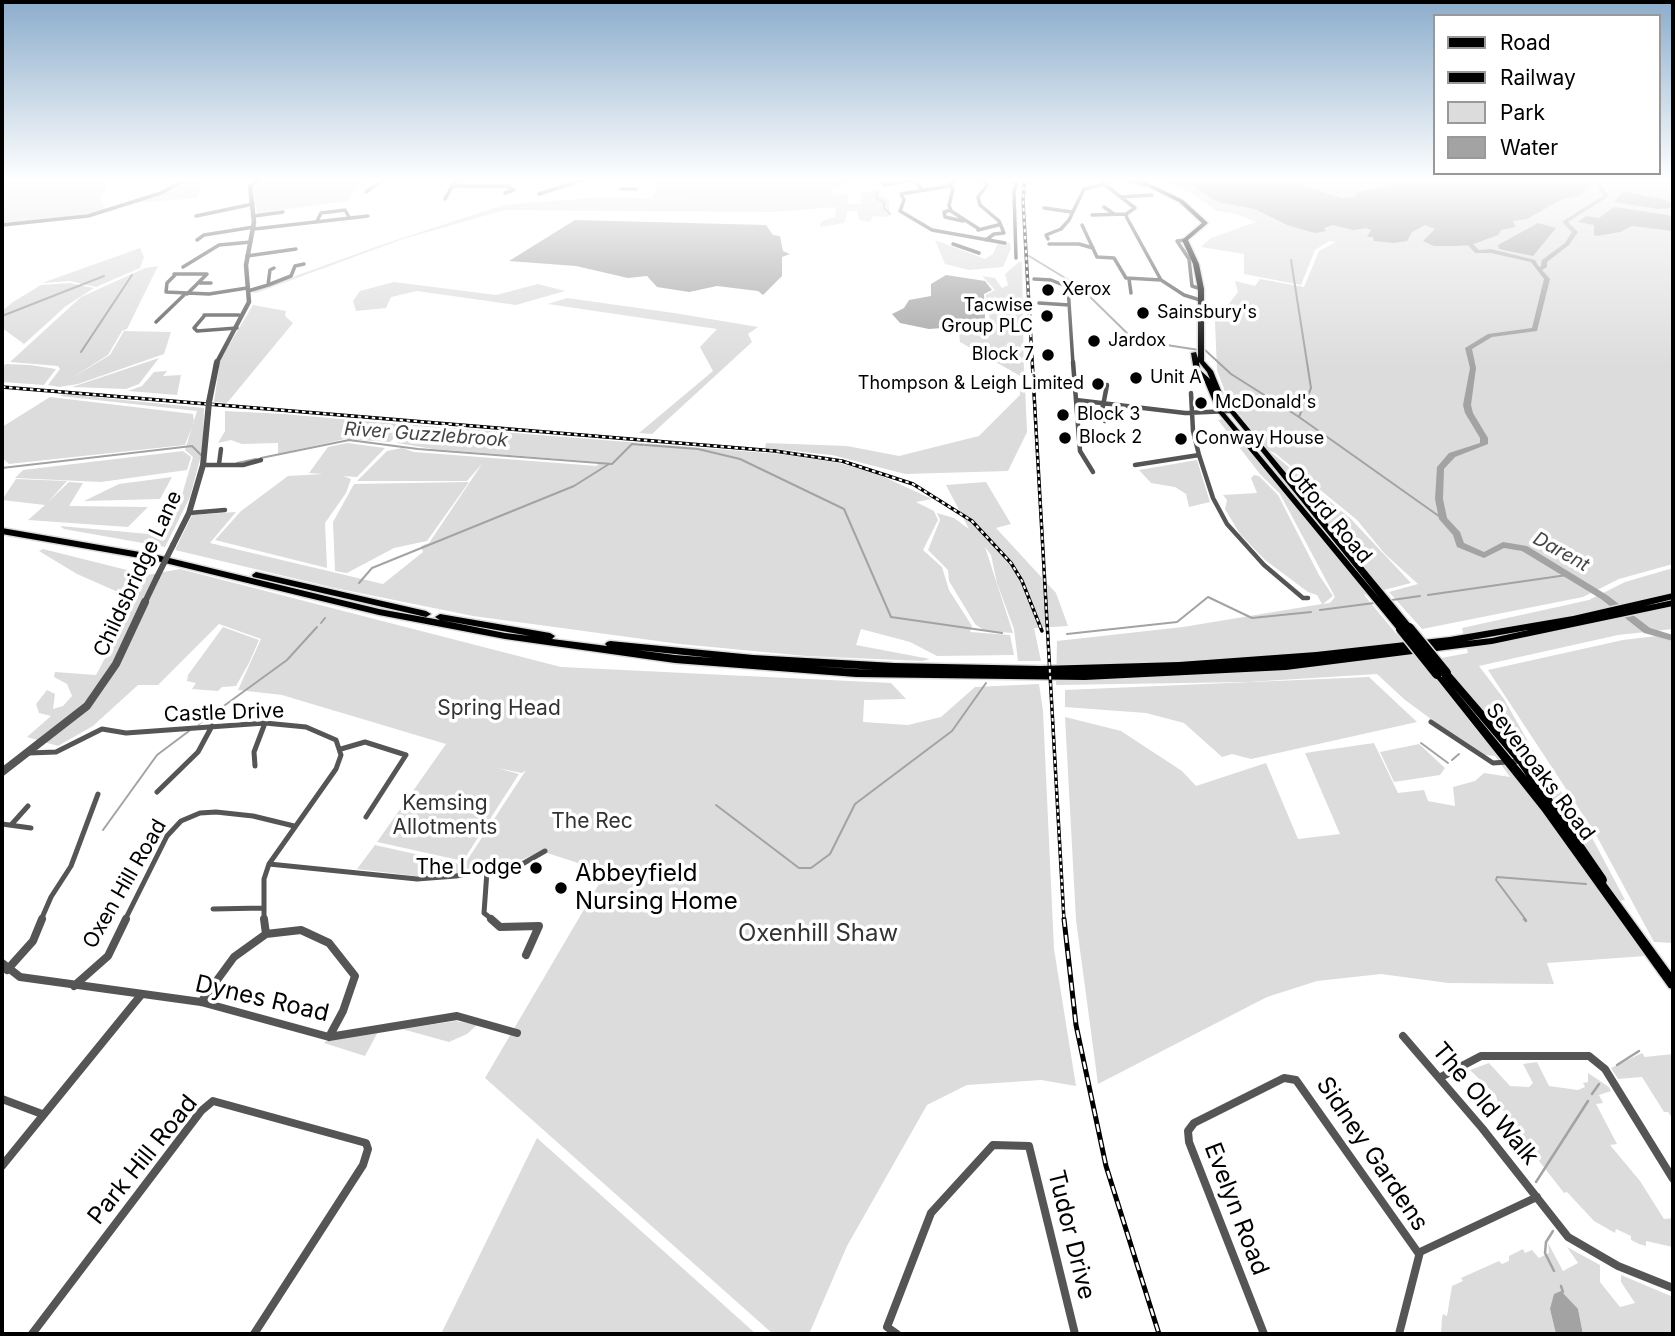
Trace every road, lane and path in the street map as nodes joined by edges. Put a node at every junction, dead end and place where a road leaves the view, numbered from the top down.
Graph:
1 (247, 242) edge
2 (251, 242) edge
3 (958, 242) edge
4 (1001, 242) edge
5 (1016, 242) edge
6 (1053, 242) edge
7 (1083, 242) edge
8 (1090, 242) edge
9 (1141, 242) edge
10 (1178, 242) edge
11 (1186, 242) edge
12 (1005, 243) dead end
13 (1079, 244) junction
14 (293, 248) dead end
15 (1093, 248) junction
16 (979, 253) dead end
17 (247, 256) junction
18 (1016, 258) dead end
19 (304, 264) dead end
20 (183, 267) dead end
21 (274, 268) dead end
22 (1034, 279) dead end
23 (1129, 279) junction
24 (1161, 280) junction
25 (200, 283) junction
26 (211, 283) dead end
27 (268, 285) junction
28 (1201, 289) junction
29 (248, 290) junction
30 (1131, 293) dead end
31 (186, 294) junction
32 (1200, 300) junction
33 (1039, 303) dead end
34 (1069, 305) junction
35 (239, 315) dead end
36 (156, 322) dead end
37 (237, 328) junction
38 (1204, 371) junction
39 (1107, 385) dead end
40 (1191, 393) dead end
41 (1076, 400) junction
42 (1104, 404) junction
43 (1225, 411) junction
44 (1194, 412) junction
45 (1105, 421) dead end
46 (221, 449) dead end
47 (1199, 454) junction
48 (261, 460) dead end
49 (219, 464) junction
50 (203, 465) junction
51 (1135, 465) dead end
52 (1093, 472) dead end
53 (225, 510) dead end
54 (189, 513) junction
55 (2, 525) edge
56 (2, 531) edge
57 (1673, 596) edge
58 (1308, 598) dead end
59 (1673, 603) edge
60 (1650, 605) junction
61 (1600, 617) junction
62 (1441, 673) joint
63 (1431, 722) dead end
64 (265, 723) junction
65 (212, 726) junction
66 (102, 729) joint
67 (341, 748) junction
68 (29, 753) junction
69 (1516, 761) junction
70 (255, 766) dead end
71 (2, 772) edge
72 (157, 792) dead end
73 (98, 793) dead end
74 (28, 806) dead end
75 (366, 817) dead end
76 (2, 824) edge
77 (11, 825) junction
78 (294, 826) junction
79 (31, 828) dead end
80 (545, 851) dead end
81 (269, 863) junction
82 (487, 871) junction
83 (263, 908) junction
84 (213, 909) dead end
85 (266, 934) junction
86 (526, 955) dead end
87 (5, 966) edge
88 (1673, 984) edge
89 (74, 986) junction
90 (141, 995) junction
91 (201, 1002) junction
92 (517, 1033) dead end
93 (1403, 1036) dead end
94 (329, 1037) junction
95 (1293, 1078) joint
96 (1439, 1078) junction
97 (2, 1099) edge
98 (42, 1114) junction
99 (2, 1166) edge
100 (1673, 1179) edge
101 (1537, 1197) junction
102 (1419, 1254) junction
103 (1673, 1288) edge
104 (32, 1334) edge
105 (254, 1334) edge
106 (897, 1334) edge
107 (1075, 1334) edge
108 (1264, 1334) edge
109 (1399, 1334) edge

1 - 20 street
2 - 17 street, Childsbridge Lane
3 - 16 street
4 - 12 street
5 - 18 street
6 - 13 street
7 - 13 street
8 - 15 street
9 - 24 street
10 - 28 street
11 - 28 main road, Otford Road
13 - 15 street
14 - 17 street
15 - 23 street
17 - 29 street, Childsbridge Lane
19 - 27 street
21 - 27 street
22 - 34 street
23 - 24 street
23 - 30 street
24 - 32 street
25 - 26 street
25 - 31 street
25 - 31 street
27 - 29 street
28 - 32 main road, Otford Road
29 - 31 street
29 - 37 street, Childsbridge Lane
31 - 36 street
32 - 38 main road, Otford Road
32 - 38 main road, Otford Road
33 - 34 street
34 - 41 street
35 - 37 street
37 - 50 street, Childsbridge Lane, bridge
38 - 43 main road, Otford Road
39 - 42 street
40 - 44 street
41 - 42 street
41 - 52 street
42 - 44 street
42 - 45 street
43 - 44 street
43 - 62 main road, Otford Road, bridge
44 - 47 street
46 - 49 street
47 - 51 street
47 - 58 street
48 - 49 street
49 - 50 street
50 - 54 street, Childsbridge Lane
53 - 54 street
54 - 68 street, Childsbridge Lane, bridge
55 - 61 highway
56 - 61 highway
57 - 60 highway
59 - 60 highway
60 - 61 highway
62 - 69 main road, Sevenoaks Road
63 - 69 street
64 - 65 street, Castle Drive
64 - 67 street, Castle Drive
64 - 70 street
65 - 66 street, Castle Drive
65 - 72 street
66 - 68 street, Childsbridge Lane
67 - 75 street
67 - 78 street
68 - 71 street, Childsbridge Lane
69 - 88 main road, Sevenoaks Road
73 - 87 street
74 - 77 street
76 - 77 street
77 - 79 street
78 - 81 street
78 - 89 street, Oxen Hill Road
80 - 82 street
81 - 82 street
81 - 83 street
82 - 86 street
83 - 84 street
83 - 85 street
85 - 91 street
85 - 94 street
87 - 89 street, Dynes Road
89 - 90 street, Dynes Road
90 - 91 street, Dynes Road
90 - 98 street
91 - 94 street, Dynes Road
92 - 94 street, Dynes Road
93 - 96 street, The Old Walk
95 - 102 street, Sidney Gardens
95 - 108 street, Evelyn Road
96 - 100 street
96 - 101 street, The Old Walk
97 - 98 street
98 - 99 street
101 - 102 street
101 - 103 street
102 - 109 street
104 - 105 street, Park Hill Road
106 - 107 street, Tudor Drive

